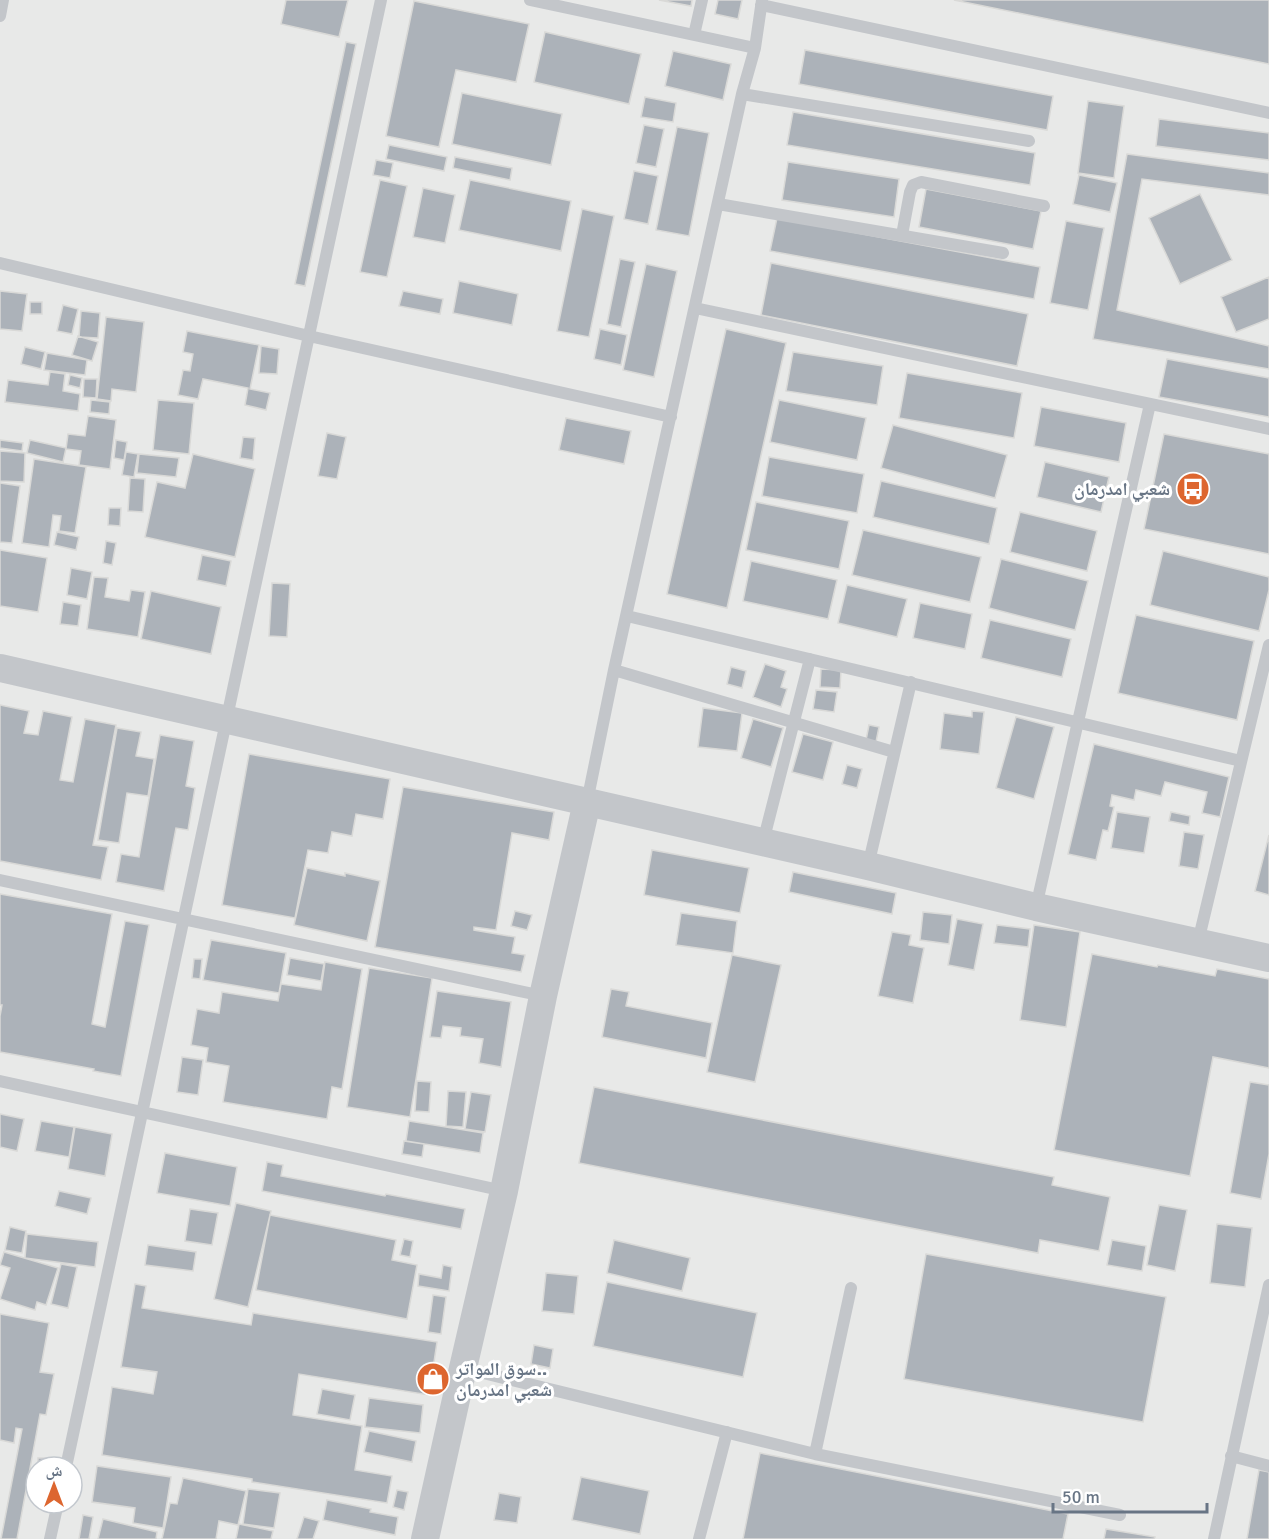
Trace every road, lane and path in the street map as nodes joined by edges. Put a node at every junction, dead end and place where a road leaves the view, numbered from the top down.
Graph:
1 (3, 0) edge
2 (381, 0) edge
3 (530, 0) edge
4 (702, 0) edge
5 (762, 3) edge
6 (0, 16) edge
7 (694, 35) junction
8 (755, 48) junction
9 (742, 94) junction
10 (1269, 113) edge
11 (1029, 141) dead end
12 (718, 204) junction
13 (1044, 206) dead end
14 (902, 235) junction
15 (1003, 253) dead end
16 (0, 263) edge
17 (695, 308) junction
18 (309, 336) junction
19 (1150, 404) junction
20 (671, 417) junction
21 (1269, 429) edge
22 (627, 616) junction
23 (1269, 645) edge
24 (810, 659) junction
25 (0, 668) edge
26 (614, 670) junction
27 (910, 682) junction
28 (226, 719) junction
29 (794, 722) junction
30 (1078, 723) junction
31 (894, 752) junction
32 (1241, 761) junction
33 (587, 802) junction
34 (763, 842) junction
35 (868, 866) junction
36 (0, 880) edge
37 (1036, 907) junction
38 (183, 919) junction
39 (1198, 942) junction
40 (1269, 958) edge
41 (543, 996) junction
42 (0, 1081) edge
43 (142, 1112) junction
44 (504, 1191) junction
45 (1269, 1285) edge
46 (851, 1288) dead end
47 (1264, 1338) edge
48 (463, 1368) junction
49 (727, 1432) junction
50 (815, 1454) junction
51 (69, 1455) edge
52 (1231, 1456) junction
53 (1269, 1466) edge
54 (56, 1515) edge
55 (1120, 1515) dead end
56 (51, 1539) edge
57 (425, 1539) edge
58 (699, 1539) edge
59 (1214, 1539) edge

1 - 6 lane
2 - 18 lane
3 - 7 lane
4 - 7 lane
5 - 8 lane
5 - 10 lane
7 - 8 lane
8 - 9 lane
9 - 11 lane
9 - 12 lane
12 - 14 lane
12 - 17 lane
13 - 14 lane
14 - 15 lane
16 - 18 lane
17 - 19 lane
17 - 20 lane
18 - 20 lane
18 - 28 lane
19 - 21 lane
19 - 30 lane
20 - 22 lane
22 - 24 lane
22 - 26 lane
23 - 32 lane
24 - 27 lane
24 - 29 lane
25 - 28 street
26 - 29 lane
26 - 33 lane
27 - 30 lane
27 - 31 lane
28 - 33 street
28 - 38 lane
29 - 31 lane
29 - 34 lane
30 - 32 lane
30 - 37 lane
31 - 35 lane
32 - 39 lane
33 - 34 street
33 - 41 street
34 - 35 street
35 - 37 street
36 - 38 lane
37 - 39 street
38 - 41 lane
38 - 43 lane
39 - 40 street
41 - 44 street
42 - 43 lane
43 - 44 lane
43 - 51 lane
44 - 48 street
45 - 47 lane
46 - 50 lane
47 - 52 lane
48 - 49 lane
48 - 57 street
49 - 50 lane
49 - 58 lane
50 - 55 lane
52 - 53 lane
52 - 59 lane
54 - 56 lane

